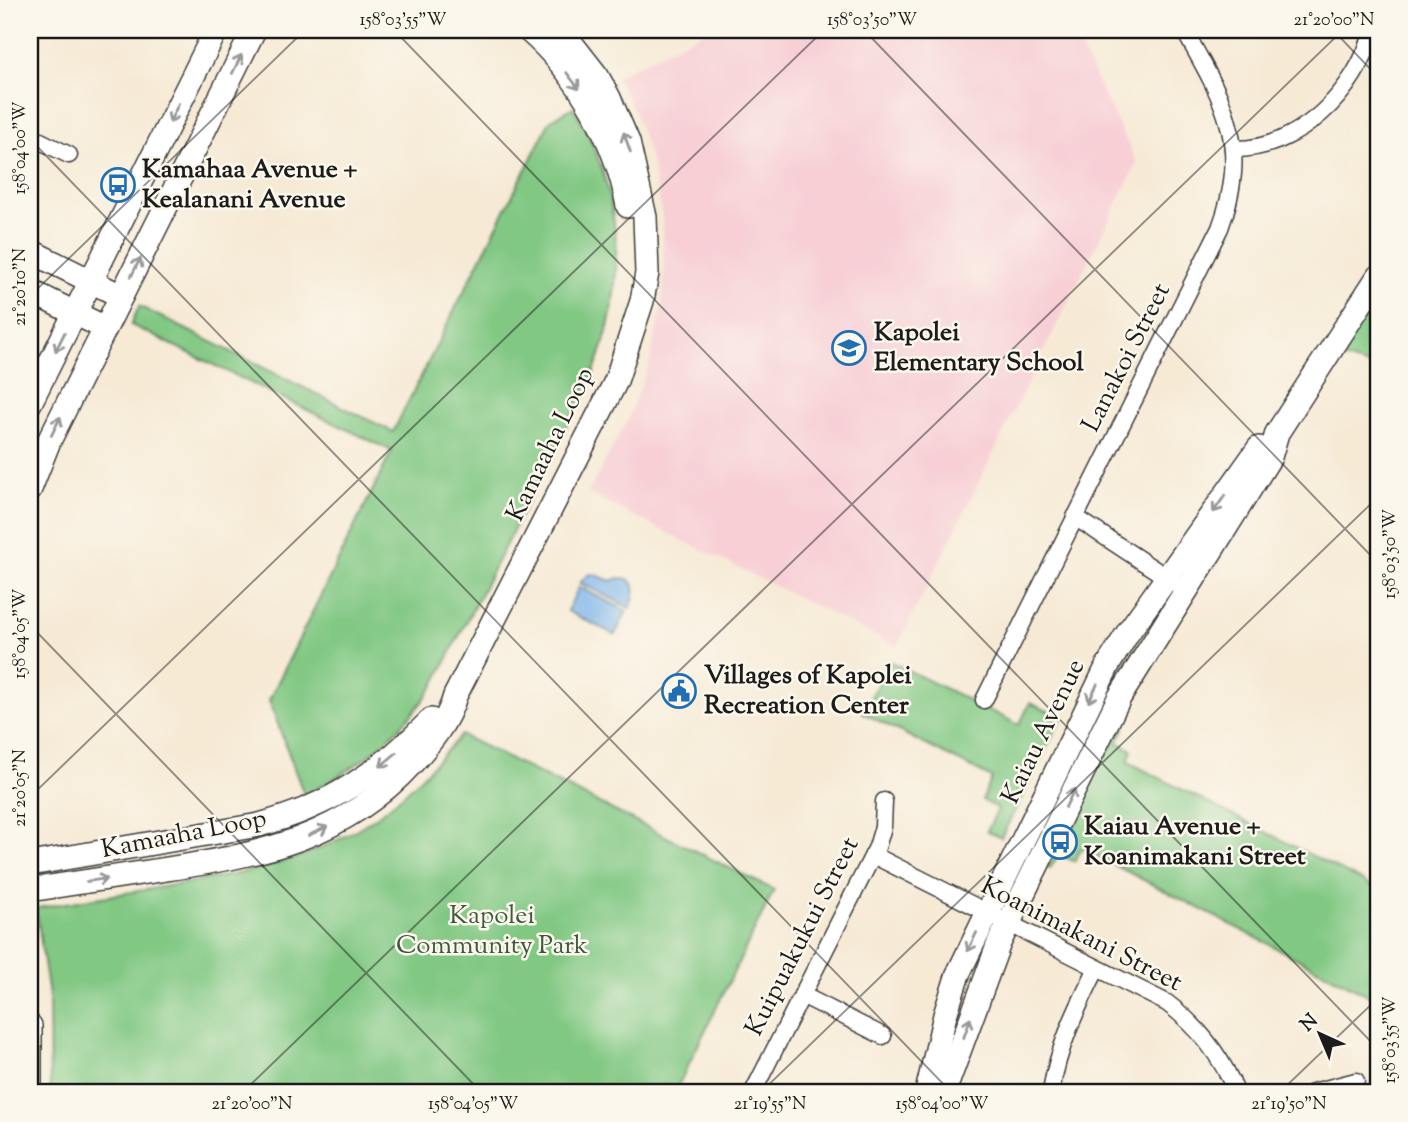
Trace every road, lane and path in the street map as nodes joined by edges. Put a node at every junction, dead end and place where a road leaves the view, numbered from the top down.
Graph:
1 (216, 30) edge
2 (254, 30) edge
3 (527, 30) edge
4 (561, 30) edge
5 (1185, 30) edge
6 (1373, 30) edge
7 (30, 136) edge
8 (1233, 149) junction
9 (69, 155) dead end
10 (30, 251) edge
11 (1378, 277) edge
12 (90, 282) junction
13 (30, 291) edge
14 (121, 296) junction
15 (75, 313) junction
16 (105, 328) junction
17 (633, 328) junction
18 (30, 403) edge
19 (30, 489) edge
20 (1075, 517) junction
21 (1176, 584) junction
22 (455, 696) junction
23 (984, 699) dead end
24 (884, 801) dead end
25 (873, 855) junction
26 (30, 864) edge
27 (30, 890) edge
28 (986, 913) junction
29 (1008, 924) junction
30 (1097, 968) junction
31 (802, 995) junction
32 (30, 1026) edge
33 (883, 1036) dead end
34 (1356, 1081) dead end
35 (30, 1086) edge
36 (753, 1092) edge
37 (927, 1092) edge
38 (944, 1092) edge
39 (1051, 1092) edge
40 (1236, 1092) edge
41 (1313, 1092) edge

1 -> 12 street
14 -> 2 street
3 -> 17 street, Kamaaha Loop
17 -> 4 street, Kamaaha Loop
5 - 8 street, Lanakoi Street
6 - 8 street
7 - 9 street
8 - 20 street, Lanakoi Street
10 - 12 street
11 - 21 street, Kaiau Avenue
12 - 14 street
12 - 15 street
13 - 15 street
14 - 16 street
15 - 16 street
15 -> 18 street
19 -> 16 street
17 - 22 street, Kamaaha Loop
20 - 21 street
20 - 23 street, Lanakoi Street
21 -> 28 street, Kaiau Avenue
29 -> 21 street, Kaiau Avenue
22 -> 26 street, Kamaaha Loop
27 -> 22 street, Kamaaha Loop
24 - 25 street, Kuipuakukui Street
25 - 28 street, Koanimakani Street
25 - 31 street, Kuipuakukui Street
28 - 29 street, Koanimakani Street
28 -> 37 street, Kaiau Avenue
29 - 30 street, Koanimakani Street
38 -> 29 street, Kaiau Avenue
30 - 39 street
30 - 40 street, Koanimakani Street
31 - 33 street
31 - 36 street, Kuipuakukui Street
32 - 35 street
34 - 41 street

